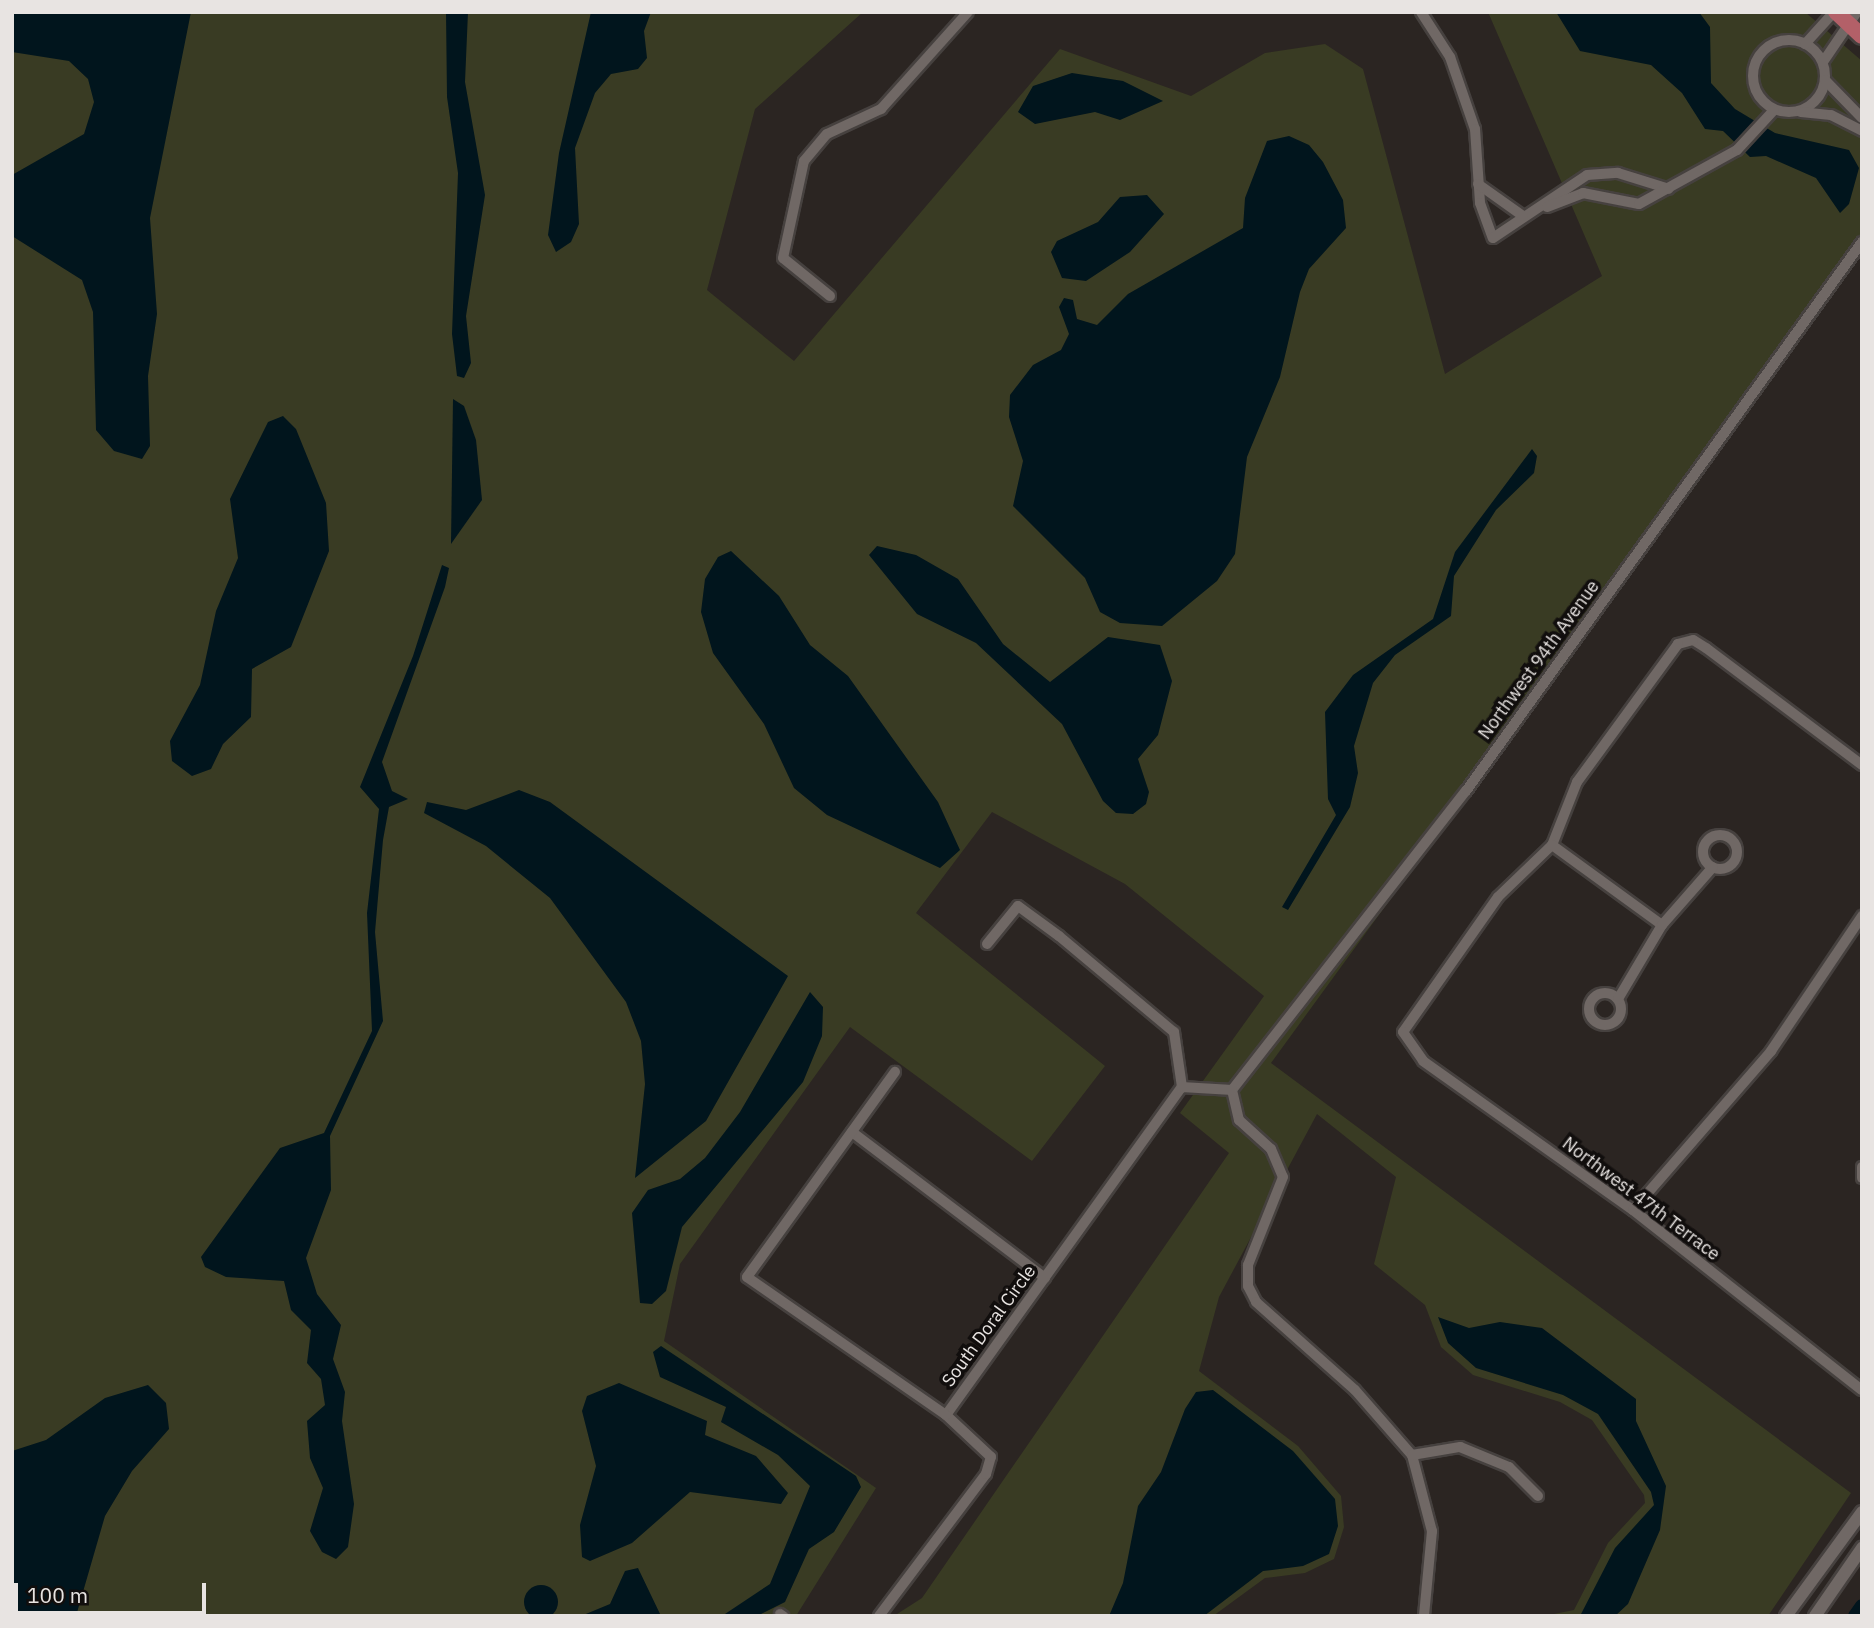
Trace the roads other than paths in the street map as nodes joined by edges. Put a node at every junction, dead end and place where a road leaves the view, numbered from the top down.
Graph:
1 (968, 12) edge
2 (1421, 12) edge
3 (1835, 12) edge
4 (1857, 25) edge
5 (1805, 44) junction
6 (1823, 62) junction
7 (1825, 80) junction
8 (1774, 110) junction
9 (1798, 112) junction
10 (1862, 118) edge
11 (1862, 131) edge
12 (1478, 184) junction
13 (1669, 189) junction
14 (1523, 216) junction
15 (1862, 242) edge
16 (830, 296) dead end
17 (1862, 765) edge
18 (1552, 845) junction
19 (1713, 867) dead end
20 (1862, 916) edge
21 (1662, 925) junction
22 (987, 944) dead end
23 (1618, 999) dead end
24 (895, 1072) dead end
25 (1182, 1087) junction
26 (1232, 1090) junction
27 (852, 1132) junction
28 (1862, 1167) edge
29 (1862, 1178) edge
30 (1633, 1210) junction
31 (1045, 1278) junction
32 (1862, 1390) edge
33 (946, 1415) junction
34 (1412, 1455) junction
35 (1538, 1496) dead end
36 (1862, 1512) edge
37 (1862, 1548) edge
38 (879, 1616) edge
39 (1424, 1616) edge
40 (1786, 1616) edge
41 (1815, 1616) edge

1 - 16 street
2 - 12 street
3 - 4 main road
3 - 5 street
4 - 6 street
5 - 6 street
5 - 8 street
6 - 7 street
7 - 9 street
7 - 10 street
8 - 9 street
8 - 13 street
9 - 11 street
12 - 14 street
12 - 14 street
13 - 14 street
13 - 14 street
15 - 26 street, Northwest 94th Avenue
17 - 18 street
18 - 21 street
18 - 30 street, Northwest 47th Terrace
19 - 21 street
20 - 30 street
21 - 23 street
22 - 25 street
24 - 27 street
25 - 26 street
25 - 31 street, South Doral Circle
26 - 34 street
27 - 31 street
27 - 33 street
28 - 29 street
30 - 32 street, Northwest 47th Terrace
31 - 33 street, South Doral Circle
33 - 38 street, South Doral Circle
34 - 35 street
34 - 39 street
36 - 40 street
37 - 41 street

